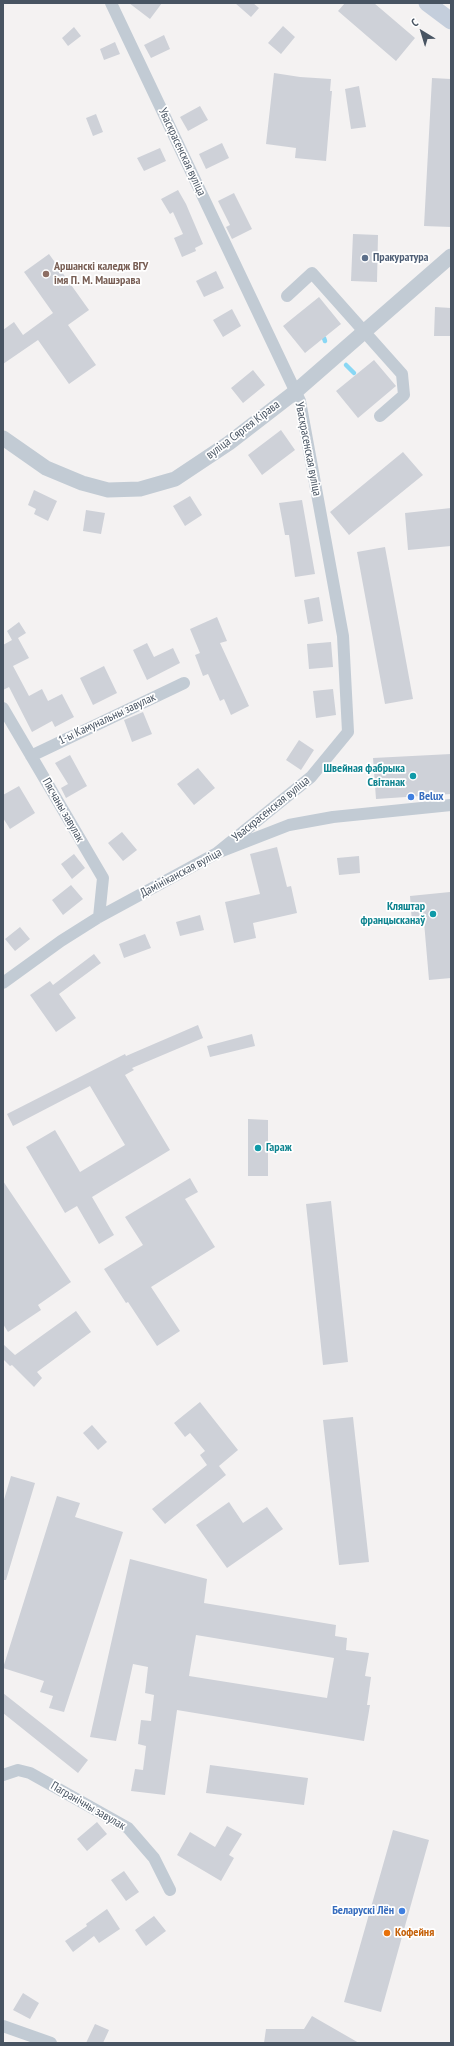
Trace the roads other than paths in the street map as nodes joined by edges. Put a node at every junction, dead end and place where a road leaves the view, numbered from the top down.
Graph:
1 (111, 3) edge
2 (427, 3) edge
3 (451, 21) edge
4 (451, 256) edge
5 (286, 296) dead end
6 (363, 331) junction
7 (295, 392) junction
8 (380, 416) dead end
9 (3, 438) edge
10 (184, 683) dead end
11 (3, 708) edge
12 (31, 756) junction
13 (451, 805) edge
14 (217, 853) junction
15 (99, 917) junction
16 (3, 983) edge
17 (3, 1775) edge
18 (170, 1890) dead end
19 (3, 2026) edge
20 (51, 2043) edge

1 - 7 street, Уваскрасенская вуліца
2 - 3 main road
4 - 6 street, вуліца Сяргея Кірава
5 - 6 street
6 - 7 street, вуліца Сяргея Кірава
6 - 8 street
7 - 9 street, вуліца Сяргея Кірава
7 - 14 street, Уваскрасенская вуліца
10 - 12 street, 1-ы Камунальны завулак
11 - 12 street, Пясчаны завулак
12 - 15 street, Пясчаны завулак
13 - 14 street, Дамініканская вуліца
14 - 15 street, Дамініканская вуліца
15 - 16 street, Дамініканская вуліца
17 - 18 street, Пагранічны завулак
19 - 20 street

